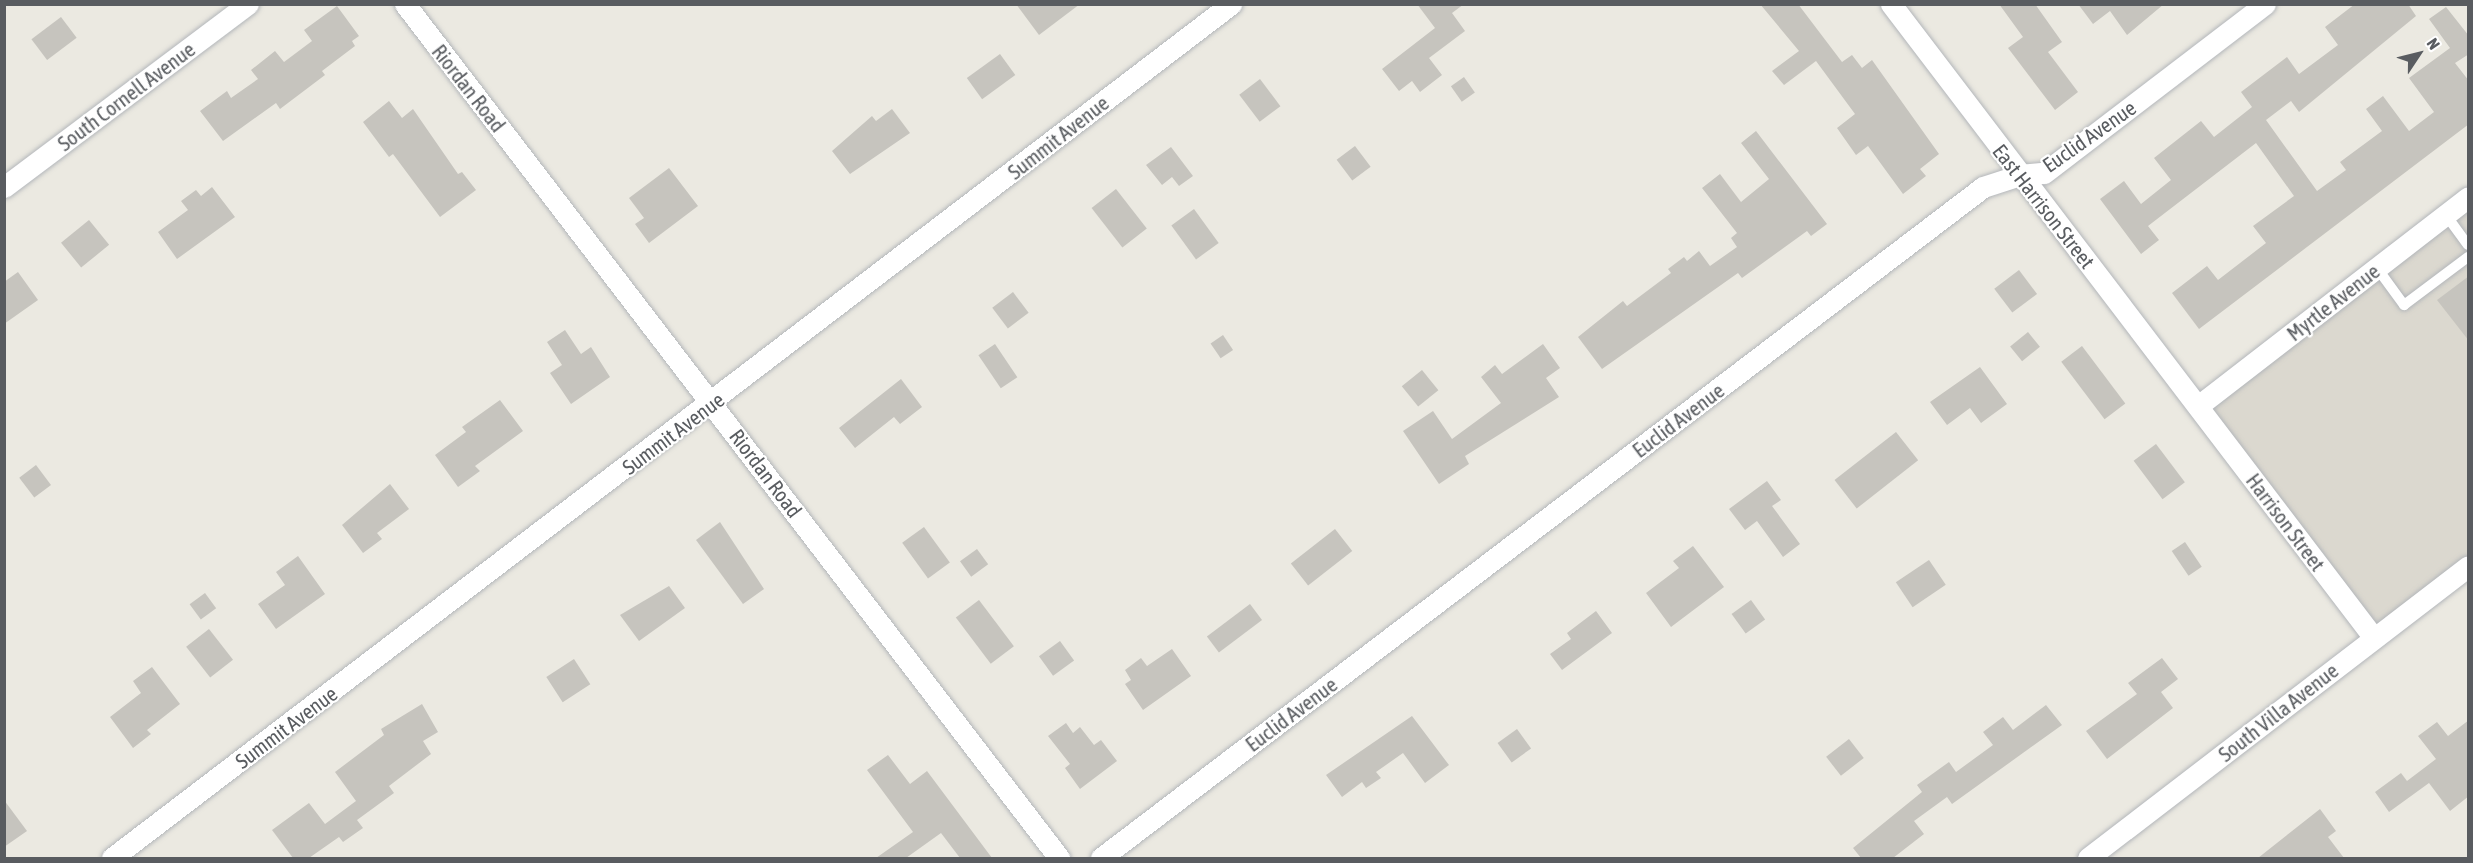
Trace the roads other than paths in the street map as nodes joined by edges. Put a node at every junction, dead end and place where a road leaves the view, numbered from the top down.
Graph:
1 (248, 4) edge
2 (405, 4) edge
3 (1231, 4) edge
4 (1891, 4) edge
5 (2265, 4) edge
6 (2019, 175) junction
7 (4, 187) edge
8 (2469, 197) edge
9 (2446, 215) junction
10 (2469, 245) edge
11 (2469, 256) edge
12 (2377, 268) junction
13 (712, 403) junction
14 (2198, 406) junction
15 (2469, 566) edge
16 (2374, 639) junction
17 (112, 858) edge
18 (1059, 858) edge
19 (1101, 858) edge
20 (2088, 858) edge

1 - 7 street, South Cornell Avenue
2 - 13 street, Riordan Road
3 - 13 street, Summit Avenue
4 - 6 street, East Harrison Street
5 - 6 street, Euclid Avenue
6 - 14 street, East Harrison Street
6 - 19 street, Euclid Avenue
8 - 9 street, Myrtle Avenue
9 - 10 lane
9 - 12 street, Myrtle Avenue
11 - 12 lane
12 - 14 street, Myrtle Avenue
13 - 17 street, Summit Avenue
13 - 18 street, Riordan Road
14 - 16 street, Harrison Street
15 - 16 street, South Villa Avenue
16 - 20 street, South Villa Avenue

